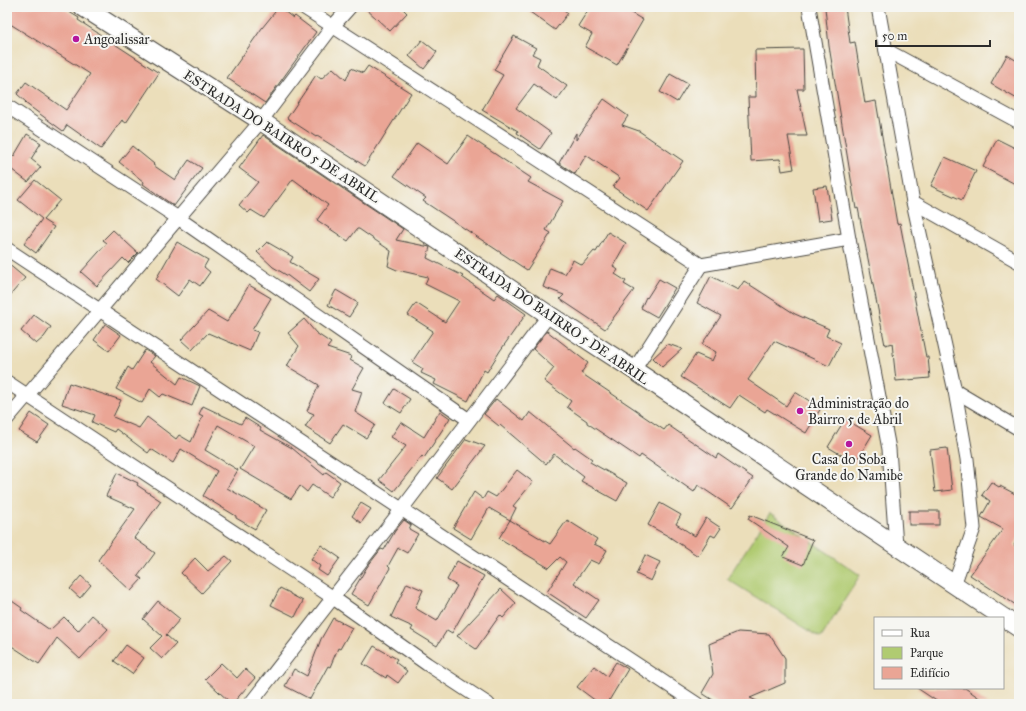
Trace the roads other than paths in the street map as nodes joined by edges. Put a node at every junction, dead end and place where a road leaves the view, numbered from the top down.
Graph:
1 (83, 7) edge
2 (303, 7) edge
3 (350, 7) edge
4 (809, 7) edge
5 (878, 7) edge
6 (333, 26) junction
7 (886, 50) junction
8 (7, 106) edge
9 (261, 121) junction
10 (1019, 122) edge
11 (913, 202) junction
12 (178, 218) junction
13 (849, 239) junction
14 (7, 249) edge
15 (1019, 262) edge
16 (700, 265) junction
17 (100, 310) junction
18 (549, 315) junction
19 (634, 370) junction
20 (7, 382) edge
21 (955, 391) junction
22 (27, 396) junction
23 (7, 419) edge
24 (469, 420) junction
25 (1019, 429) edge
26 (402, 509) junction
27 (896, 546) junction
28 (954, 585) junction
29 (332, 597) junction
30 (1002, 617) edge
31 (1004, 618) edge
32 (1019, 628) edge
33 (250, 704) edge
34 (488, 704) edge
35 (697, 704) edge

1 - 9 street, ESTRADA DO BAIRRO 5 DE ABRIL
2 - 6 street
3 - 6 street
4 - 13 street
5 - 7 street
6 - 9 street
6 - 16 street
7 - 10 street
7 - 11 street
8 - 12 street
9 - 12 street
9 - 18 street, ESTRADA DO BAIRRO 5 DE ABRIL
11 - 15 street
11 - 21 street
12 - 17 street
12 - 24 street
13 - 16 street
13 - 27 street
14 - 17 street
16 - 19 street
17 - 22 street
17 - 26 street
18 - 19 street, ESTRADA DO BAIRRO 5 DE ABRIL
18 - 24 street
19 - 27 street, ESTRADA DO BAIRRO 5 DE ABRIL
20 - 22 street
21 - 25 street
21 - 28 street
22 - 23 street
22 - 29 street
24 - 26 street
26 - 29 street
26 - 35 street
27 - 28 street, ESTRADA DO BAIRRO 5 DE ABRIL
28 - 30 street, ESTRADA DO BAIRRO 5 DE ABRIL
29 - 33 street
29 - 34 street
31 - 32 street, ESTRADA DO BAIRRO 5 DE ABRIL

